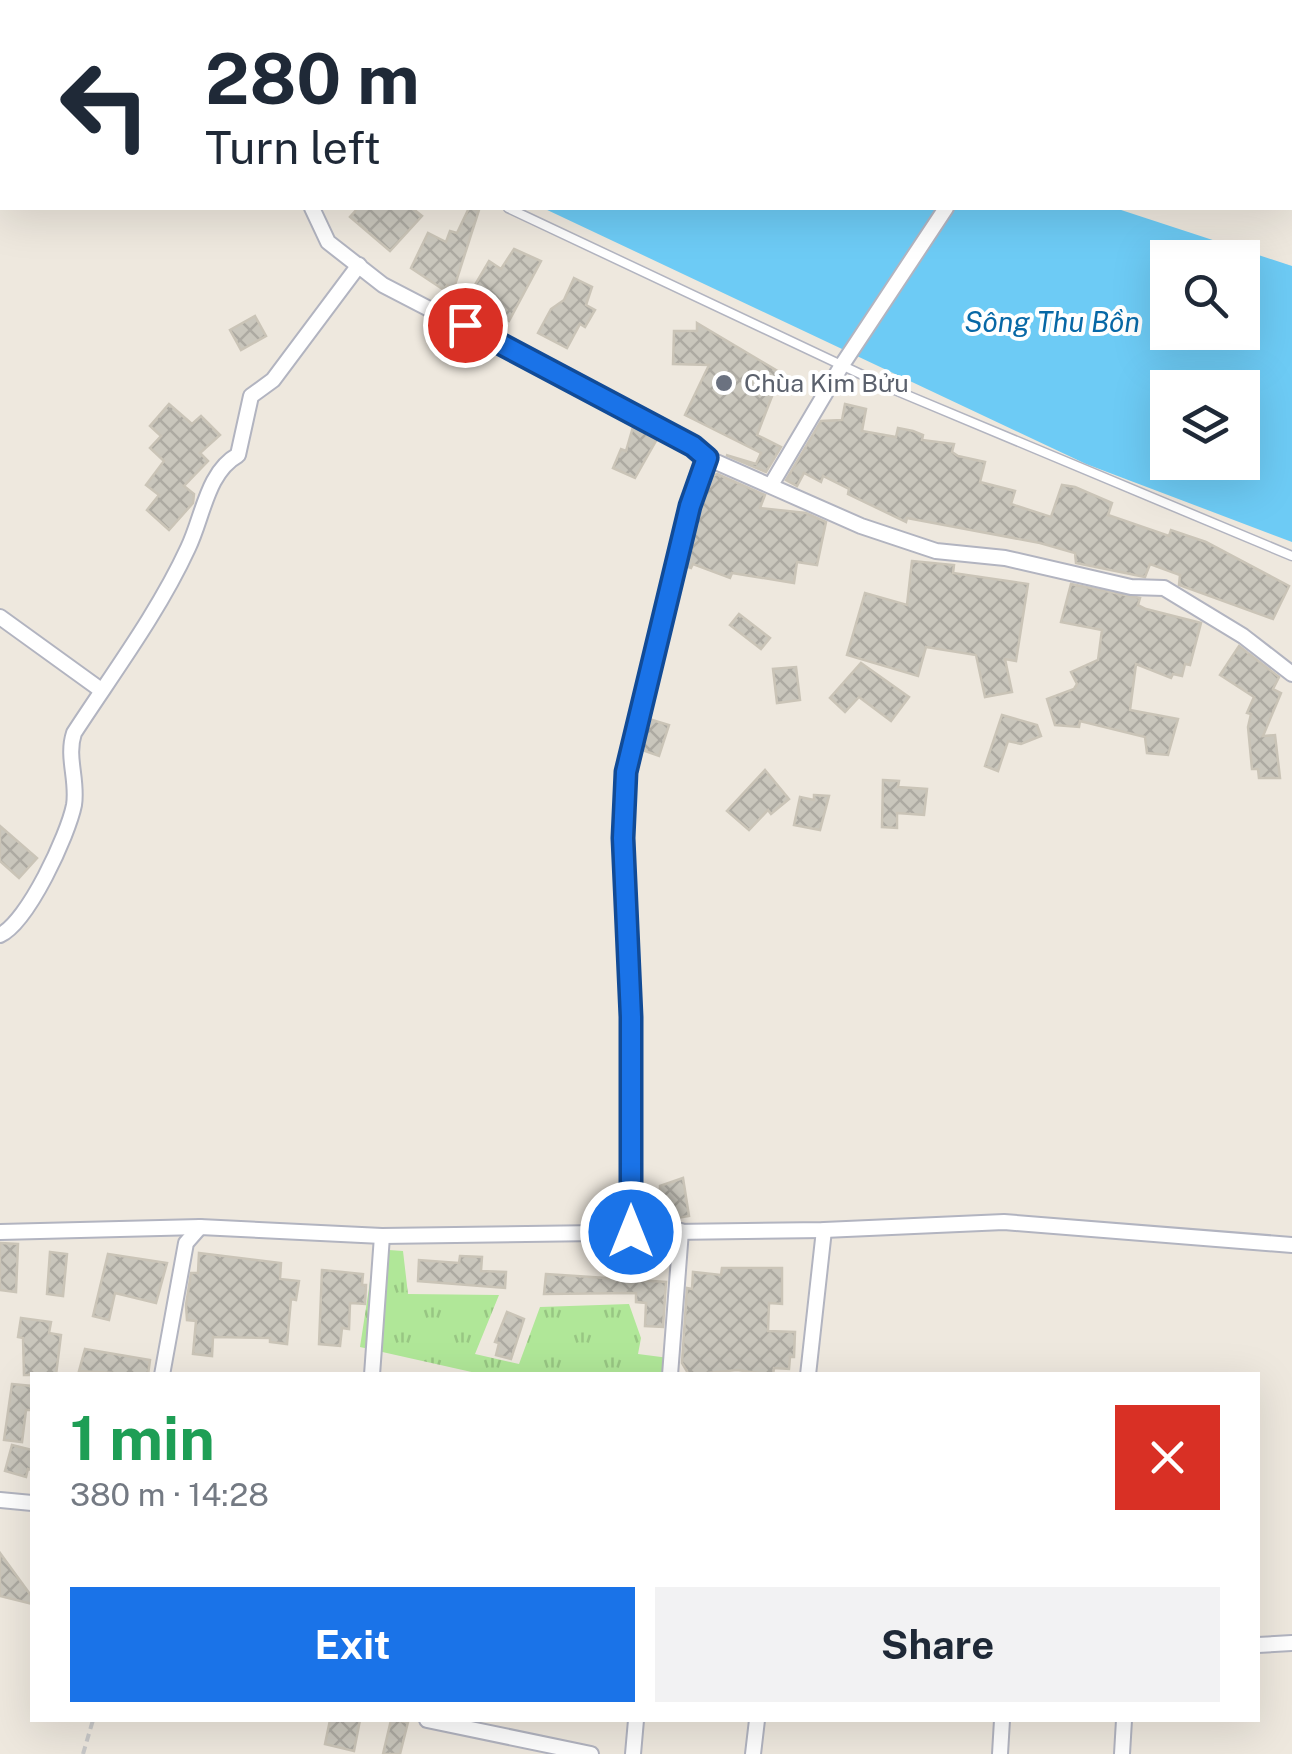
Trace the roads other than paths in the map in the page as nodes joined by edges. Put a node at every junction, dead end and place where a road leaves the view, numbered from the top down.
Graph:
1 (313, 210) edge
2 (512, 210) edge
3 (945, 210) edge
4 (359, 265) junction
5 (842, 365) junction
6 (707, 458) junction
7 (772, 485) junction
8 (1292, 556) edge
9 (0, 617) edge
10 (1292, 674) edge
11 (102, 690) junction
12 (0, 935) edge
13 (200, 1227) junction
14 (680, 1230) junction
15 (824, 1230) junction
16 (0, 1232) edge
17 (631, 1232) junction
18 (382, 1236) junction
19 (1292, 1245) edge
20 (163, 1372) edge
21 (372, 1372) edge
22 (670, 1372) edge
23 (808, 1372) edge
24 (0, 1500) edge
25 (30, 1503) edge
26 (1292, 1643) edge
27 (1260, 1645) edge
28 (438, 1722) edge
29 (636, 1722) edge
30 (757, 1722) edge
31 (1002, 1722) edge
32 (1124, 1722) edge
33 (591, 1754) edge
34 (632, 1754) edge
35 (754, 1754) edge
36 (1000, 1754) edge
37 (1122, 1754) edge

1 - 4 street
2 - 5 lane
3 - 5 street
4 - 6 street
4 - 11 street
5 - 7 street
5 - 8 lane
6 - 7 street
6 - 17 street
7 - 10 street
9 - 11 street
11 - 12 street
13 - 16 street
13 - 18 street
13 - 20 street
14 - 15 street
14 - 17 street
14 - 22 street
15 - 19 street
15 - 23 street
17 - 18 street
18 - 21 street
24 - 25 street
26 - 27 street
28 - 33 street
29 - 34 street
30 - 35 street
31 - 36 street
32 - 37 street

